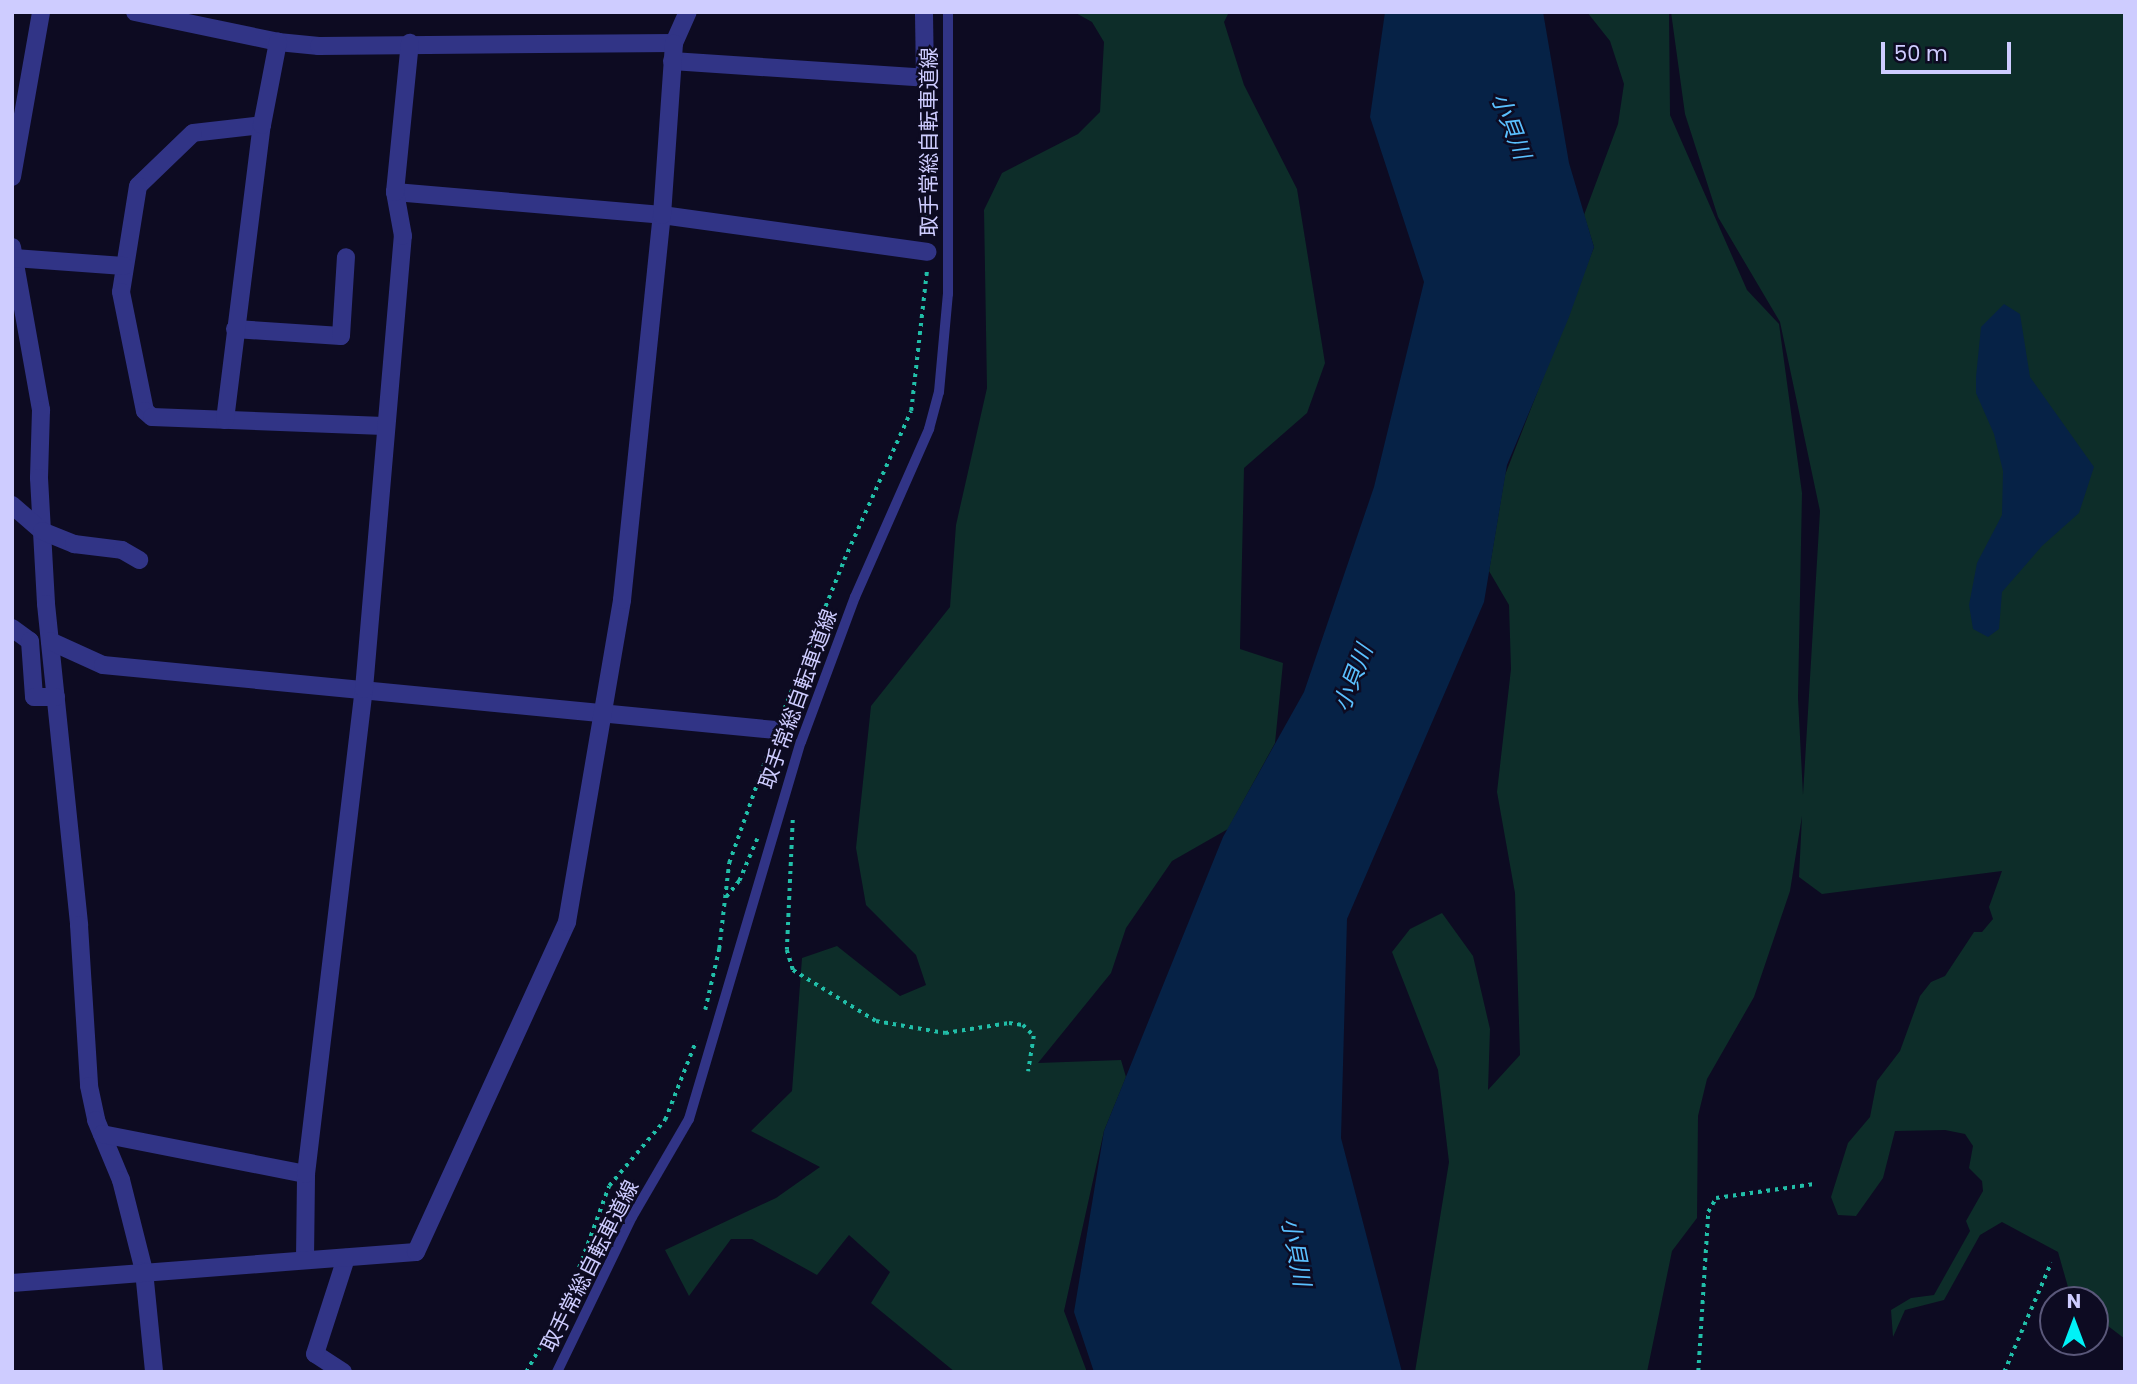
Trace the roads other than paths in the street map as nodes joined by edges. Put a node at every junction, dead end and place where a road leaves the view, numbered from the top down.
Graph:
1 (41, 12) edge
2 (135, 12) edge
3 (688, 12) edge
4 (924, 12) edge
5 (948, 12) edge
6 (278, 42) junction
7 (410, 43) junction
8 (673, 52) junction
9 (262, 125) junction
10 (12, 177) edge
11 (395, 192) junction
12 (662, 215) junction
13 (928, 252) road end
14 (13, 253) edge
15 (346, 257) dead end
16 (124, 266) junction
17 (235, 329) junction
18 (225, 420) junction
19 (384, 426) junction
20 (12, 505) edge
21 (42, 531) junction
22 (138, 560) dead end
23 (12, 628) edge
24 (50, 641) junction
25 (364, 689) junction
26 (56, 697) junction
27 (605, 711) junction
28 (776, 730) road end
29 (102, 1135) junction
30 (306, 1174) junction
31 (346, 1258) junction
32 (304, 1259) junction
33 (144, 1270) junction
34 (12, 1283) edge
35 (155, 1372) edge
36 (343, 1372) edge
37 (557, 1372) edge

1 - 10 street
2 - 6 street
3 - 8 street
4 - 8 street
5 - 37 lane, 取手常総自転車道線
6 - 7 street
6 - 9 street
7 - 8 street
7 - 11 street
8 - 12 street
9 - 16 street
9 - 17 street
11 - 12 street
11 - 19 street
12 - 13 street
12 - 27 street
14 - 16 street
14 - 21 street
15 - 17 street
16 - 18 street
17 - 18 street
18 - 19 street
19 - 25 street
20 - 21 street
21 - 22 street
21 - 24 street
23 - 26 street
24 - 25 street
24 - 26 street
25 - 27 street
25 - 30 street
26 - 29 street
27 - 28 street
27 - 31 street
29 - 30 street
29 - 33 street
30 - 32 street
31 - 32 street
31 - 36 street
32 - 33 street
33 - 34 street
33 - 35 street

